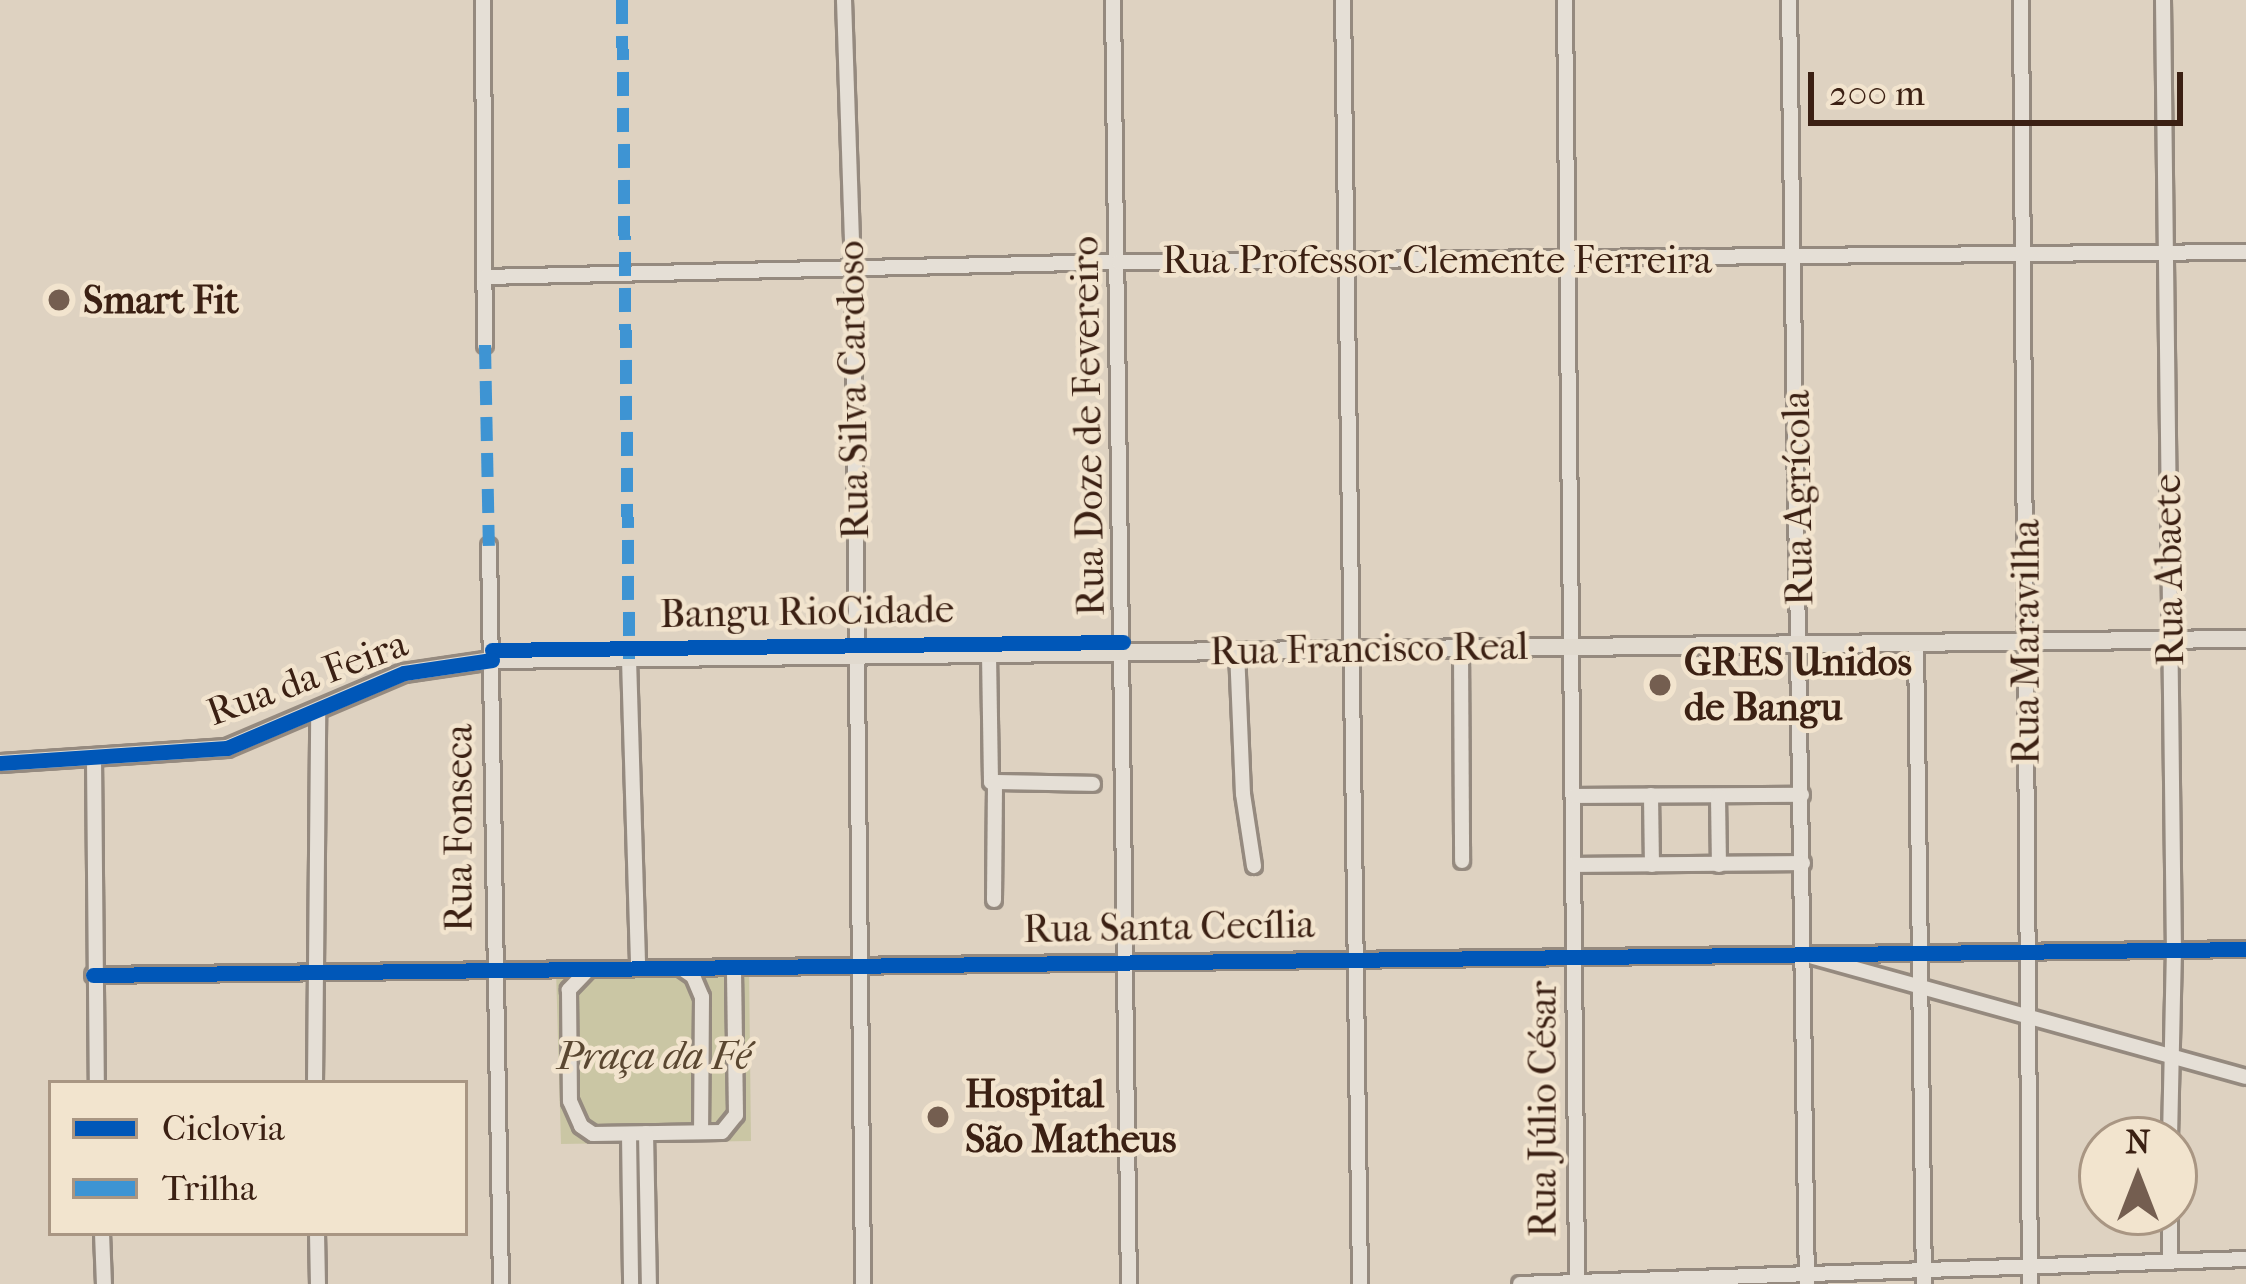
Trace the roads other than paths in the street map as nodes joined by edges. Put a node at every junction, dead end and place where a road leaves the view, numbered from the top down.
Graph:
1 (483, 0) edge
2 (844, 0) edge
3 (1113, 0) edge
4 (1343, 0) edge
5 (1565, 0) edge
6 (1790, 0) edge
7 (2021, 0) edge
8 (2162, 0) edge
9 (2166, 252) junction
10 (2246, 252) edge
11 (2025, 254) junction
12 (1794, 256) junction
13 (1568, 261) junction
14 (1119, 262) junction
15 (1346, 262) junction
16 (853, 269) junction
17 (485, 277) junction
18 (485, 345) dead end
19 (489, 546) dead end
20 (2246, 639) edge
21 (2025, 640) junction
22 (2170, 640) junction
23 (1916, 642) junction
24 (1801, 643) junction
25 (1573, 646) junction
26 (1462, 648) junction
27 (1348, 649) junction
28 (1237, 651) junction
29 (1123, 652) junction
30 (989, 654) junction
31 (857, 656) junction
32 (629, 659) junction
33 (492, 660) junction
34 (318, 709) junction
35 (94, 758) junction
36 (0, 763) edge
37 (995, 784) junction
38 (1093, 784) dead end
39 (1652, 795) junction
40 (1802, 795) junction
41 (1574, 796) junction
42 (1718, 796) junction
43 (1462, 862) dead end
44 (1803, 863) junction
45 (1719, 865) junction
46 (1254, 866) dead end
47 (1574, 866) junction
48 (1652, 866) junction
49 (994, 900) dead end
50 (2030, 948) junction
51 (2174, 948) junction
52 (1921, 949) junction
53 (2246, 949) edge
54 (1803, 954) junction
55 (1575, 955) junction
56 (1352, 957) junction
57 (1121, 959) junction
58 (862, 966) junction
59 (734, 967) junction
60 (638, 968) junction
61 (681, 968) junction
62 (590, 970) junction
63 (492, 971) junction
64 (314, 974) junction
65 (93, 975) junction
66 (1922, 990) junction
67 (2030, 1020) junction
68 (2169, 1056) junction
69 (2246, 1076) edge
70 (97, 1080) edge
71 (315, 1080) edge
72 (2170, 1116) edge
73 (701, 1132) junction
74 (646, 1133) junction
75 (629, 1134) junction
76 (102, 1236) edge
77 (317, 1236) edge
78 (2170, 1236) edge
79 (2246, 1259) edge
80 (2170, 1262) junction
81 (2030, 1276) edge
82 (1923, 1277) edge
83 (1807, 1278) edge
84 (1692, 1280) edge
85 (1577, 1283) edge
86 (104, 1284) edge
87 (318, 1284) edge
88 (501, 1284) edge
89 (631, 1284) edge
90 (649, 1284) edge
91 (863, 1284) edge
92 (1129, 1284) edge
93 (1360, 1284) edge
94 (1520, 1284) edge

1 - 17 street
2 - 16 street, Rua Silva Cardoso
3 - 14 street, Rua Doze de Fevereiro
4 - 15 street
5 - 13 street, Rua Júlio César
6 - 12 street, Rua Agrícola
7 - 11 street, Rua Maravilha
8 - 9 street, Rua Abaete
9 - 10 street, Rua Professor Clemente Ferreira
9 - 11 street, Rua Professor Clemente Ferreira
9 - 22 street, Rua Abaete
11 - 12 street, Rua Professor Clemente Ferreira
11 - 21 street, Rua Maravilha
12 - 13 street, Rua Professor Clemente Ferreira
12 - 24 street, Rua Agrícola
13 - 15 street, Rua Professor Clemente Ferreira
13 - 25 street, Rua Júlio César
14 - 15 street, Rua Professor Clemente Ferreira
14 - 16 street, Rua Professor Clemente Ferreira
14 - 29 street, Rua Doze de Fevereiro
15 - 27 street
16 - 17 street, Rua Professor Clemente Ferreira
16 - 31 street, Rua Silva Cardoso
17 - 18 street
19 - 33 street, Rua Fonseca
20 - 22 main road, Rua Francisco Real
21 - 22 main road, Rua Francisco Real
21 - 23 main road, Rua Francisco Real
21 - 50 street, Rua Maravilha
22 - 51 street, Rua Abaete
23 - 24 main road, Rua Francisco Real
23 - 52 street
24 - 25 main road, Rua Francisco Real
24 - 40 street, Rua Agrícola
25 - 26 main road, Rua Francisco Real
25 - 41 street, Rua Júlio César
26 - 27 main road, Rua Francisco Real
26 - 43 street
27 - 28 main road, Rua Francisco Real
27 - 56 street
28 - 29 main road, Rua Francisco Real
28 - 46 street
29 - 30 main road, Rua Francisco Real
29 - 57 street, Rua Doze de Fevereiro
30 - 31 main road, Rua Francisco Real
30 - 37 street
31 - 32 main road, Rua Francisco Real
31 - 58 street, Rua Silva Cardoso
32 - 33 main road, Rua Francisco Real
32 - 60 street
33 - 34 main road, Rua da Feira
33 - 63 street, Rua Fonseca
34 - 35 main road, Rua da Feira
34 - 64 street
35 - 36 main road, Rua da Feira
35 - 65 street
37 - 38 street
37 - 49 street
39 - 41 street
39 - 42 street
39 - 48 street
40 - 42 street
40 - 44 street, Rua Agrícola
41 - 47 street, Rua Júlio César
42 - 45 street
44 - 45 street
44 - 54 street, Rua Agrícola
45 - 48 street
47 - 48 street
47 - 55 street, Rua Júlio César
50 - 51 street, Rua Santa Cecília
50 - 52 street, Rua Santa Cecília
50 - 67 street, Rua Maravilha
51 - 53 street, Rua Santa Cecília
51 - 68 street, Rua Abaete
52 - 54 street, Rua Santa Cecília
52 - 66 street
54 - 55 street, Rua Santa Cecília
54 - 66 street
54 - 83 street, Rua Agrícola
55 - 56 street, Rua Santa Cecília
55 - 85 street, Rua Júlio César
56 - 57 street, Rua Santa Cecília
56 - 93 street
57 - 58 street, Rua Santa Cecília
57 - 92 street, Rua Doze de Fevereiro
58 - 59 street, Rua Santa Cecília
58 - 91 street, Rua Silva Cardoso
59 - 61 street, Rua Santa Cecília
59 - 73 street
60 - 61 street, Rua Santa Cecília
60 - 62 street, Rua Santa Cecília
61 - 73 street
62 - 63 street, Rua Santa Cecília
62 - 75 street
63 - 64 street, Rua Santa Cecília
63 - 88 street, Rua Fonseca
64 - 65 street, Rua Santa Cecília
64 - 71 street
65 - 70 street
66 - 67 street
66 - 82 street
67 - 68 street
67 - 81 street, Rua Maravilha
68 - 69 street
68 - 72 street, Rua Abaete
73 - 74 street
74 - 75 street
74 - 90 street
75 - 89 street
76 - 86 street
77 - 87 street
78 - 80 street
79 - 80 street
80 - 81 street
81 - 82 street
82 - 83 street
83 - 84 street
84 - 85 street
85 - 94 street

